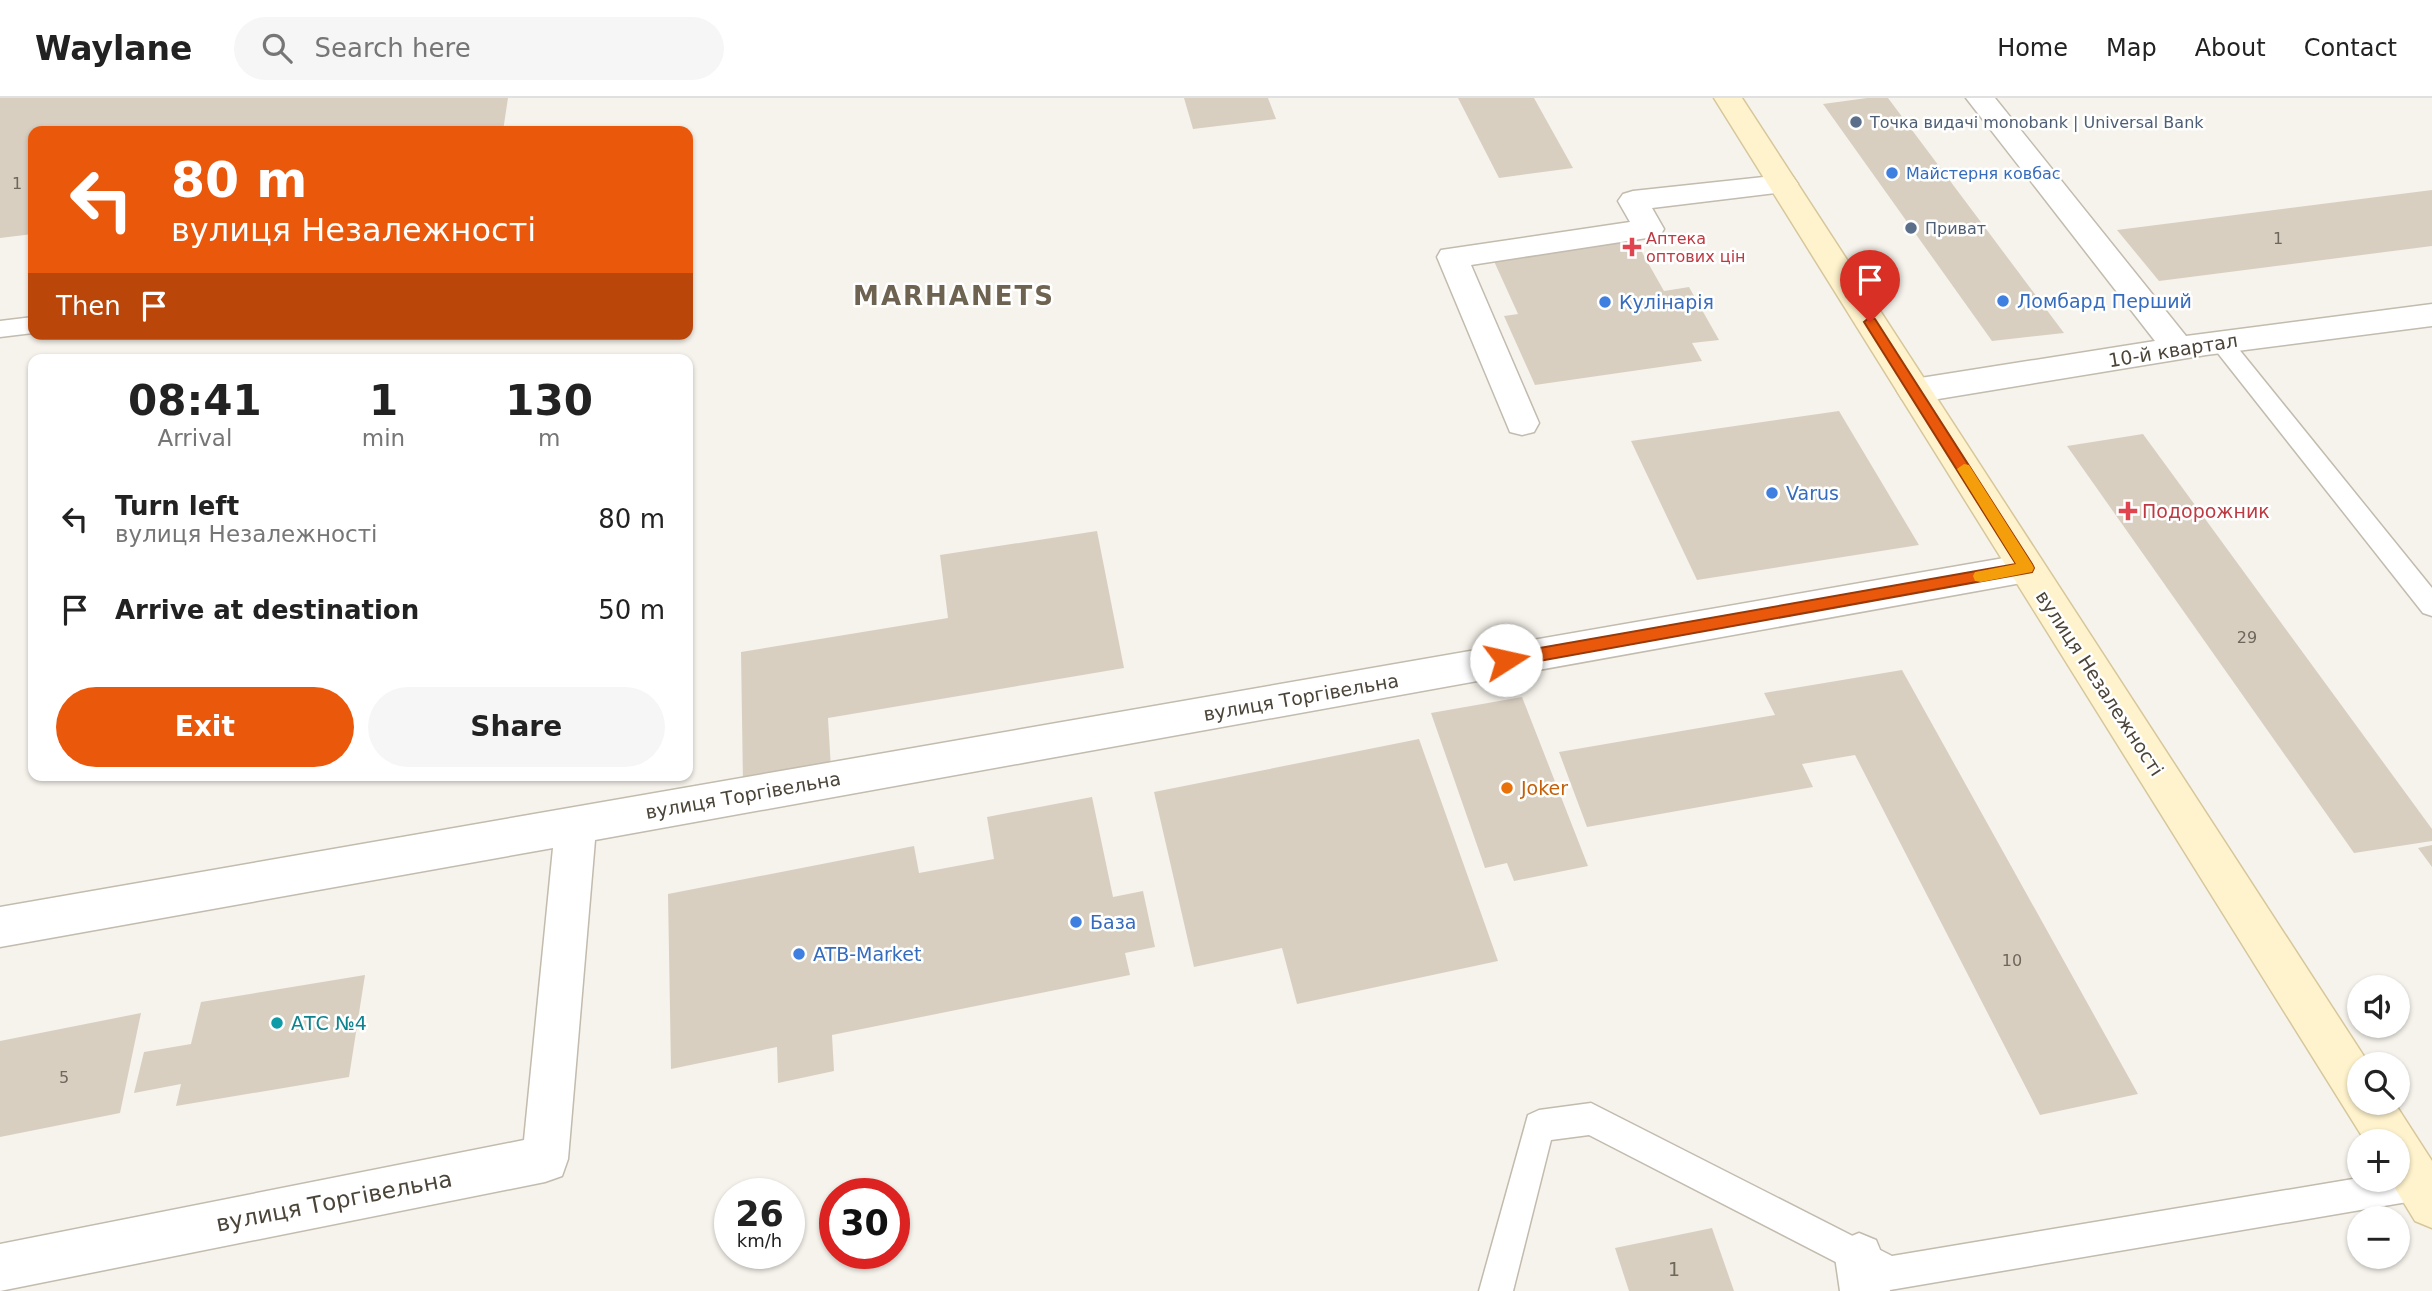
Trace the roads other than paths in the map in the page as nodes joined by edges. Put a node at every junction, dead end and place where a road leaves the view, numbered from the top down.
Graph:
1 (1728, 98) edge
2 (1980, 98) edge
3 (1783, 184) junction
4 (2432, 315) edge
5 (28, 326) edge
6 (0, 329) edge
7 (2221, 342) junction
8 (2178, 348) junction
9 (1914, 391) junction
10 (1522, 423) dead end
11 (2027, 568) junction
12 (2432, 606) edge
13 (576, 825) junction
14 (0, 927) edge
15 (2347, 1071) edge
16 (2416, 1179) edge
17 (0, 1268) edge
18 (1862, 1274) edge
19 (1496, 1291) edge

1 - 3 main road, вулиця Незалежності
2 - 8 street
3 - 9 main road, вулиця Незалежності
3 - 10 street
4 - 7 street, 10-й квартал
5 - 6 lane
7 - 8 street, 10-й квартал
7 - 12 lane
8 - 9 street, 10-й квартал
9 - 11 main road, вулиця Незалежності
11 - 13 street, вулиця Торгівельна
11 - 15 main road, вулиця Незалежності
13 - 14 street, вулиця Торгівельна
13 - 17 street, вулиця Торгівельна
16 - 18 lane
18 - 19 lane

